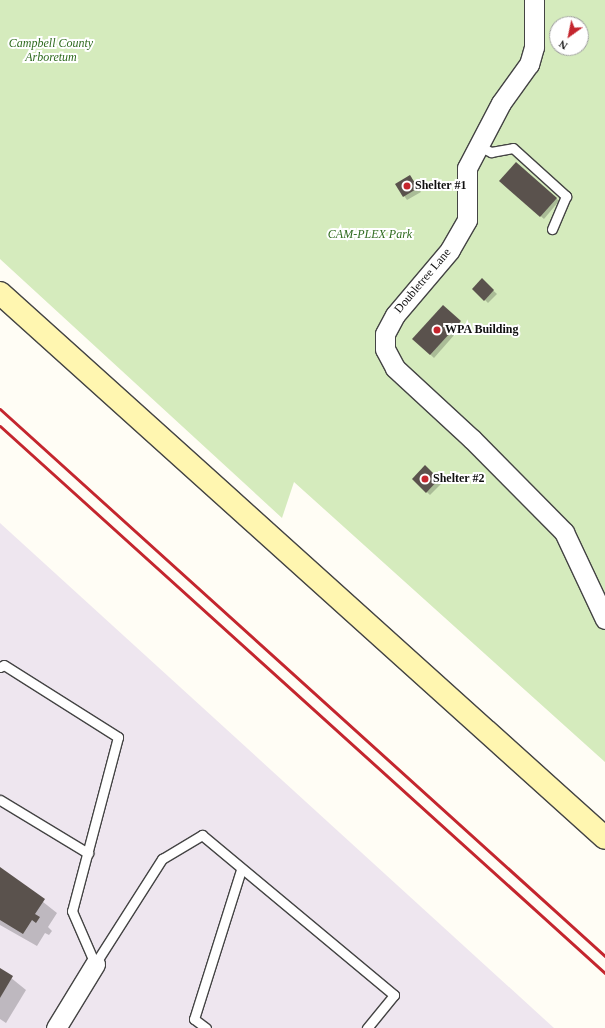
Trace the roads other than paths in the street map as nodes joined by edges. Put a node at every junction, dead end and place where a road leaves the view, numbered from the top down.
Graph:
1 (534, 0) edge
2 (477, 146) junction
3 (552, 229) dead end
4 (0, 293) edge
5 (605, 619) edge
6 (0, 667) edge
7 (0, 800) edge
8 (605, 838) edge
9 (88, 853) junction
10 (241, 870) junction
11 (95, 964) junction
12 (56, 1028) edge
13 (206, 1028) edge
14 (367, 1028) edge

1 - 2 street, Doubletree Lane
2 - 3 lane
2 - 5 street, Doubletree Lane
4 - 8 main road
6 - 9 lane
7 - 9 lane
9 - 11 lane
10 - 11 lane
10 - 13 lane
10 - 14 lane
11 - 12 street

